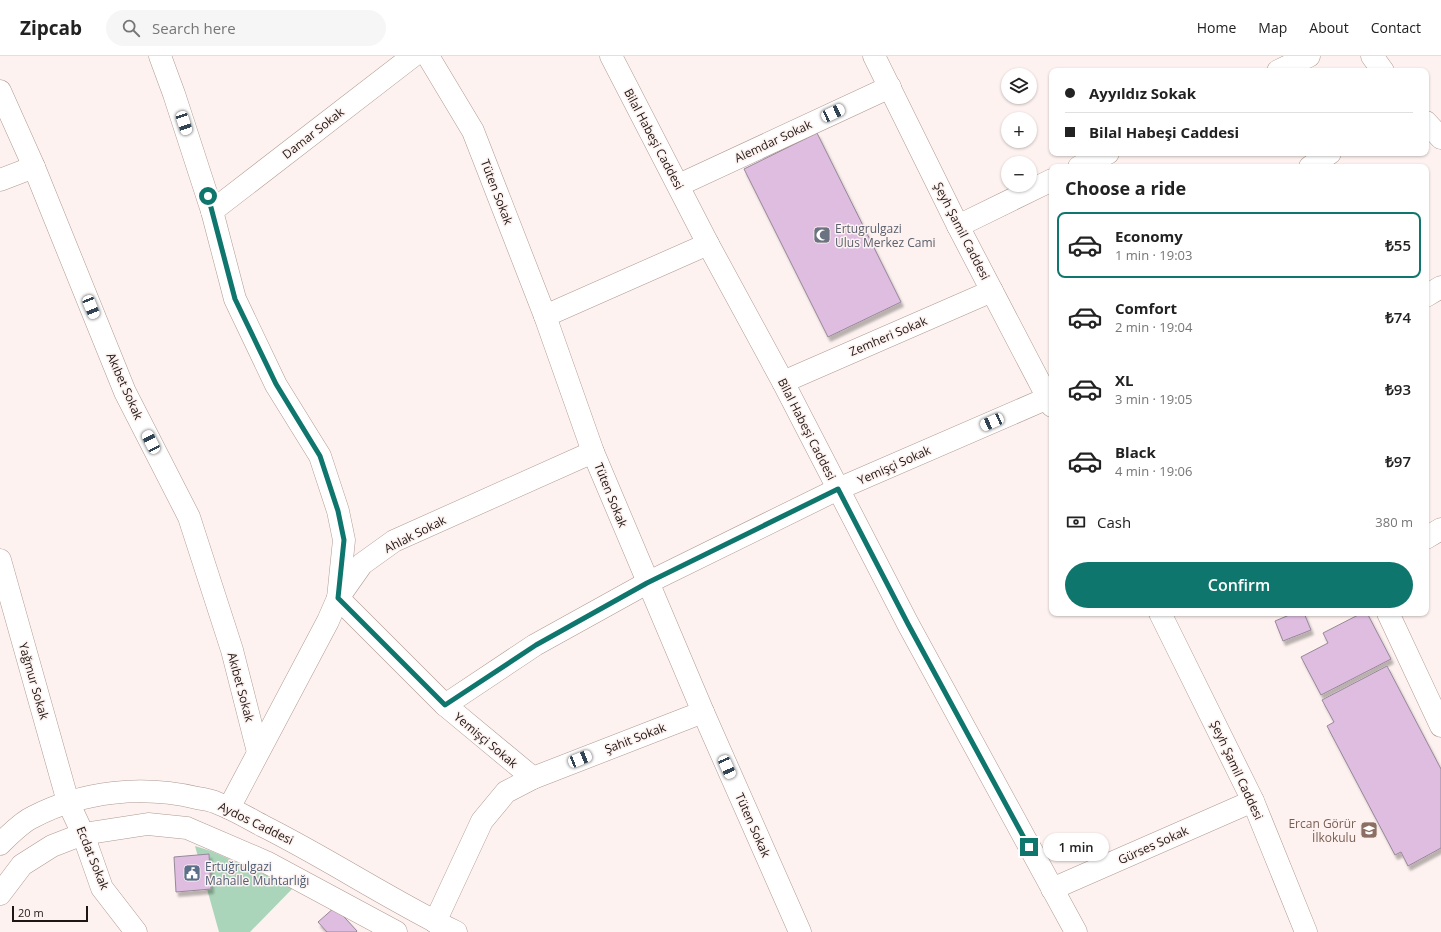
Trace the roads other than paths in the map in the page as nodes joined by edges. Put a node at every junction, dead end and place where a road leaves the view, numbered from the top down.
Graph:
1 (160, 56) edge
2 (413, 56) edge
3 (428, 56) edge
4 (611, 56) edge
5 (874, 56) edge
6 (1309, 56) edge
7 (1372, 56) edge
8 (1284, 68) edge
9 (1382, 68) edge
10 (890, 87) junction
11 (0, 91) edge
12 (1429, 125) edge
13 (1441, 138) edge
14 (1102, 156) edge
15 (1326, 156) edge
16 (1085, 164) edge
17 (1314, 164) edge
18 (34, 167) junction
19 (0, 180) edge
20 (1049, 181) edge
21 (679, 185) junction
22 (212, 211) junction
23 (958, 226) junction
24 (708, 244) junction
25 (1441, 287) edge
26 (992, 291) junction
27 (1429, 294) edge
28 (545, 316) junction
29 (783, 382) junction
30 (1049, 400) edge
31 (1049, 402) edge
32 (593, 452) junction
33 (838, 489) junction
34 (1441, 529) edge
35 (1429, 536) edge
36 (0, 560) edge
37 (647, 583) junction
38 (338, 598) junction
39 (1161, 616) edge
40 (1389, 616) edge
41 (445, 705) junction
42 (703, 712) junction
43 (1441, 726) edge
44 (258, 752) junction
45 (533, 778) junction
46 (1253, 801) junction
47 (68, 802) junction
48 (229, 808) junction
49 (84, 834) junction
50 (0, 844) edge
51 (1052, 889) junction
52 (0, 894) edge
53 (435, 922) junction
54 (136, 932) edge
55 (396, 932) edge
56 (456, 932) edge
57 (800, 932) edge
58 (1076, 932) edge
59 (1306, 932) edge

1 - 22 street
2 - 22 street, Damar Sokak
3 - 28 street, Tüten Sokak
4 - 21 street, Bilal Habeşi Caddesi
5 - 10 street, Şeyh Şamil Caddesi
6 - 8 street
7 - 9 street
10 - 21 street, Alemdar Sokak
10 - 23 street, Şeyh Şamil Caddesi
11 - 18 street, Akıbet Sokak
12 - 13 street
14 - 16 street
15 - 17 street
18 - 19 street
18 - 44 street, Akıbet Sokak
20 - 23 street
21 - 24 street, Bilal Habeşi Caddesi
22 - 38 street
23 - 26 street, Şeyh Şamil Caddesi
24 - 28 street
24 - 29 street, Bilal Habeşi Caddesi
25 - 27 street
26 - 29 street, Zemheri Sokak
26 - 30 street, Şeyh Şamil Caddesi
28 - 32 street, Tüten Sokak
29 - 33 street, Bilal Habeşi Caddesi
31 - 33 street, Yemişçi Sokak
32 - 37 street, Tüten Sokak
32 - 38 street, Ahlak Sokak
33 - 37 street, Yemişçi Sokak
33 - 51 street, Bilal Habeşi Caddesi
34 - 35 street
36 - 47 street, Yağmur Sokak
37 - 41 street, Yemişçi Sokak
37 - 42 street, Tüten Sokak
38 - 41 street
38 - 44 street, Ahlak Sokak
39 - 46 street, Şeyh Şamil Caddesi
40 - 43 street
41 - 45 street, Yemişçi Sokak
42 - 45 street, Şahit Sokak
42 - 57 street, Tüten Sokak
44 - 48 street, Ahlak Sokak
45 - 53 street, Şahit Sokak
46 - 51 street, Gürses Sokak
46 - 59 street, Şeyh Şamil Caddesi
47 - 48 street, Aydos Caddesi
47 - 49 street, Ecdat Sokak
47 - 50 street, Aydos Caddesi
48 - 53 street, Aydos Caddesi
49 - 52 street
49 - 54 street, Ecdat Sokak
49 - 55 street
51 - 58 street, Bilal Habeşi Caddesi
53 - 56 street, Aydos Caddesi

